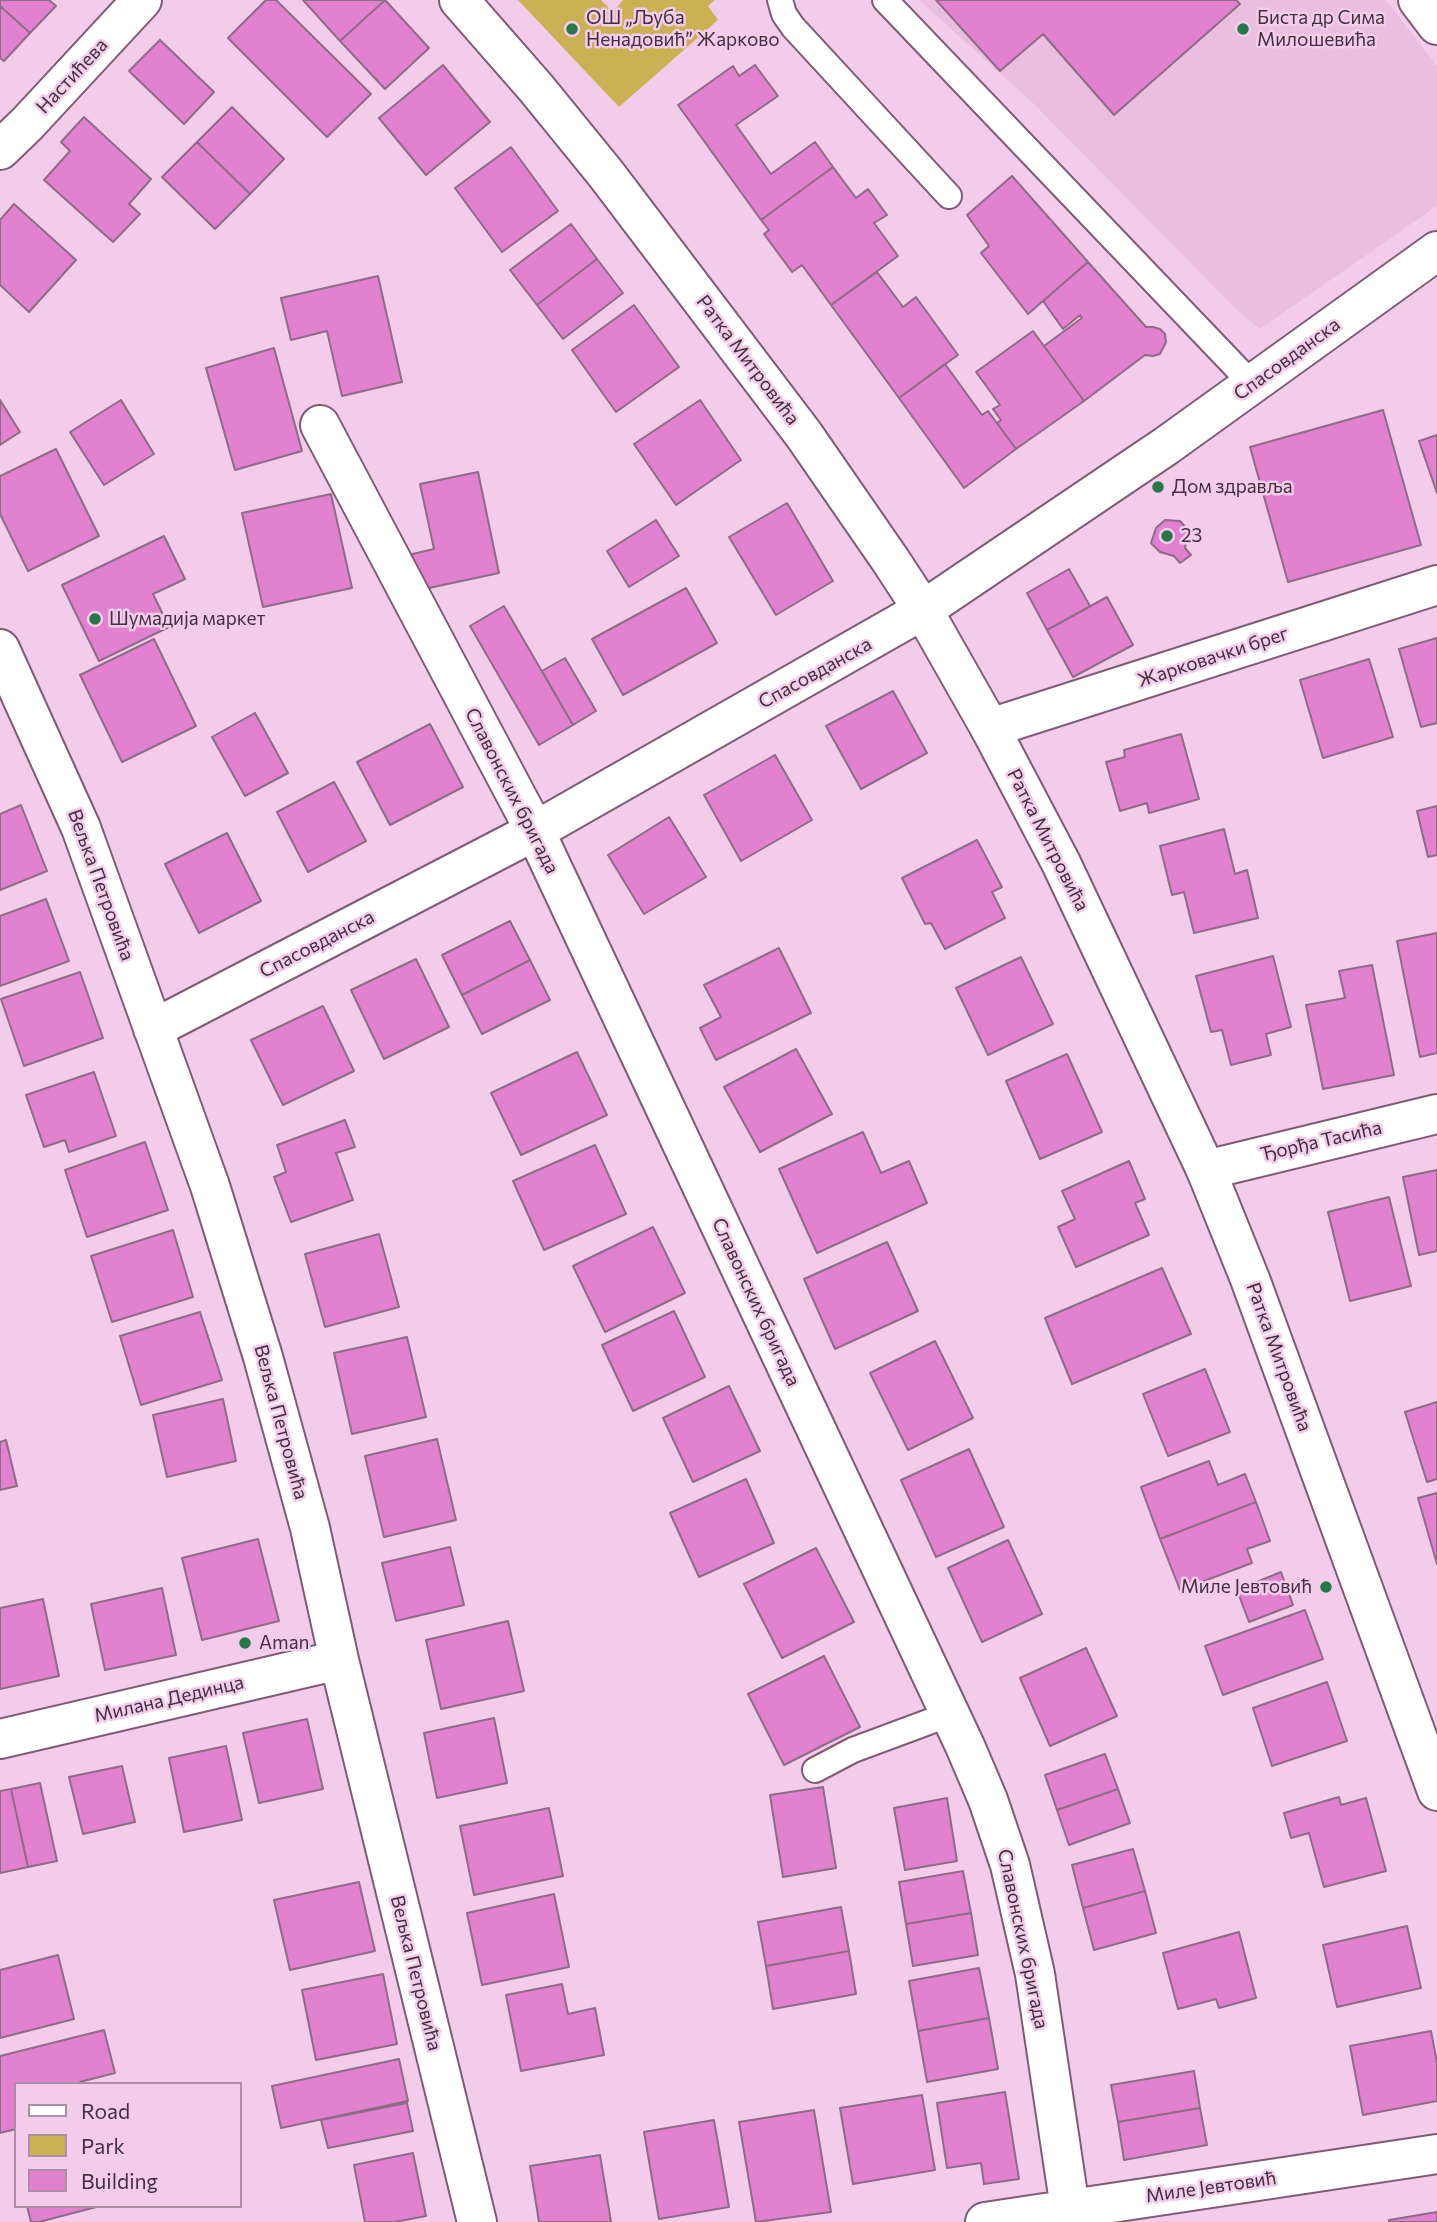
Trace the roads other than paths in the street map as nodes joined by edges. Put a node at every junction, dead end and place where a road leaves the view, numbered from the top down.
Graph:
1 (142, 0) edge
2 (458, 0) edge
3 (780, 0) edge
4 (886, 0) edge
5 (1418, 0) edge
6 (1437, 24) edge
7 (0, 150) edge
8 (949, 196) dead end
9 (1437, 251) edge
10 (1253, 385) junction
11 (320, 425) dead end
12 (1437, 585) edge
13 (923, 610) junction
14 (0, 649) edge
15 (990, 728) junction
16 (535, 831) junction
17 (153, 1028) junction
18 (1437, 1114) edge
19 (1206, 1170) junction
20 (339, 1660) junction
21 (950, 1714) junction
22 (0, 1739) edge
23 (815, 1770) dead end
24 (1437, 1791) edge
25 (1437, 2154) edge
26 (1071, 2215) edge
27 (477, 2222) edge
28 (985, 2222) edge

1 - 7 street, Настићева
2 - 13 street, Ратка Митровића
3 - 8 lane
4 - 10 lane
5 - 6 street
9 - 10 street, Спасовданска
10 - 13 street, Спасовданска
11 - 16 street, Славонских бригада
12 - 15 street, Жарковачки брег
13 - 15 street, Ратка Митровића
13 - 16 street, Спасовданска
14 - 17 street, Вељка Петровића
15 - 19 street, Ратка Митровића
16 - 17 street, Спасовданска
16 - 21 street, Славонских бригада
17 - 20 street, Вељка Петровића
18 - 19 street, Ђорђа Тасића
19 - 24 street, Ратка Митровића
20 - 22 street, Милана Дединца
20 - 27 street, Вељка Петровића
21 - 23 lane
21 - 26 street, Славонских бригада
25 - 26 street, Миле Јевтовић
26 - 28 street, Миле Јевтовић

